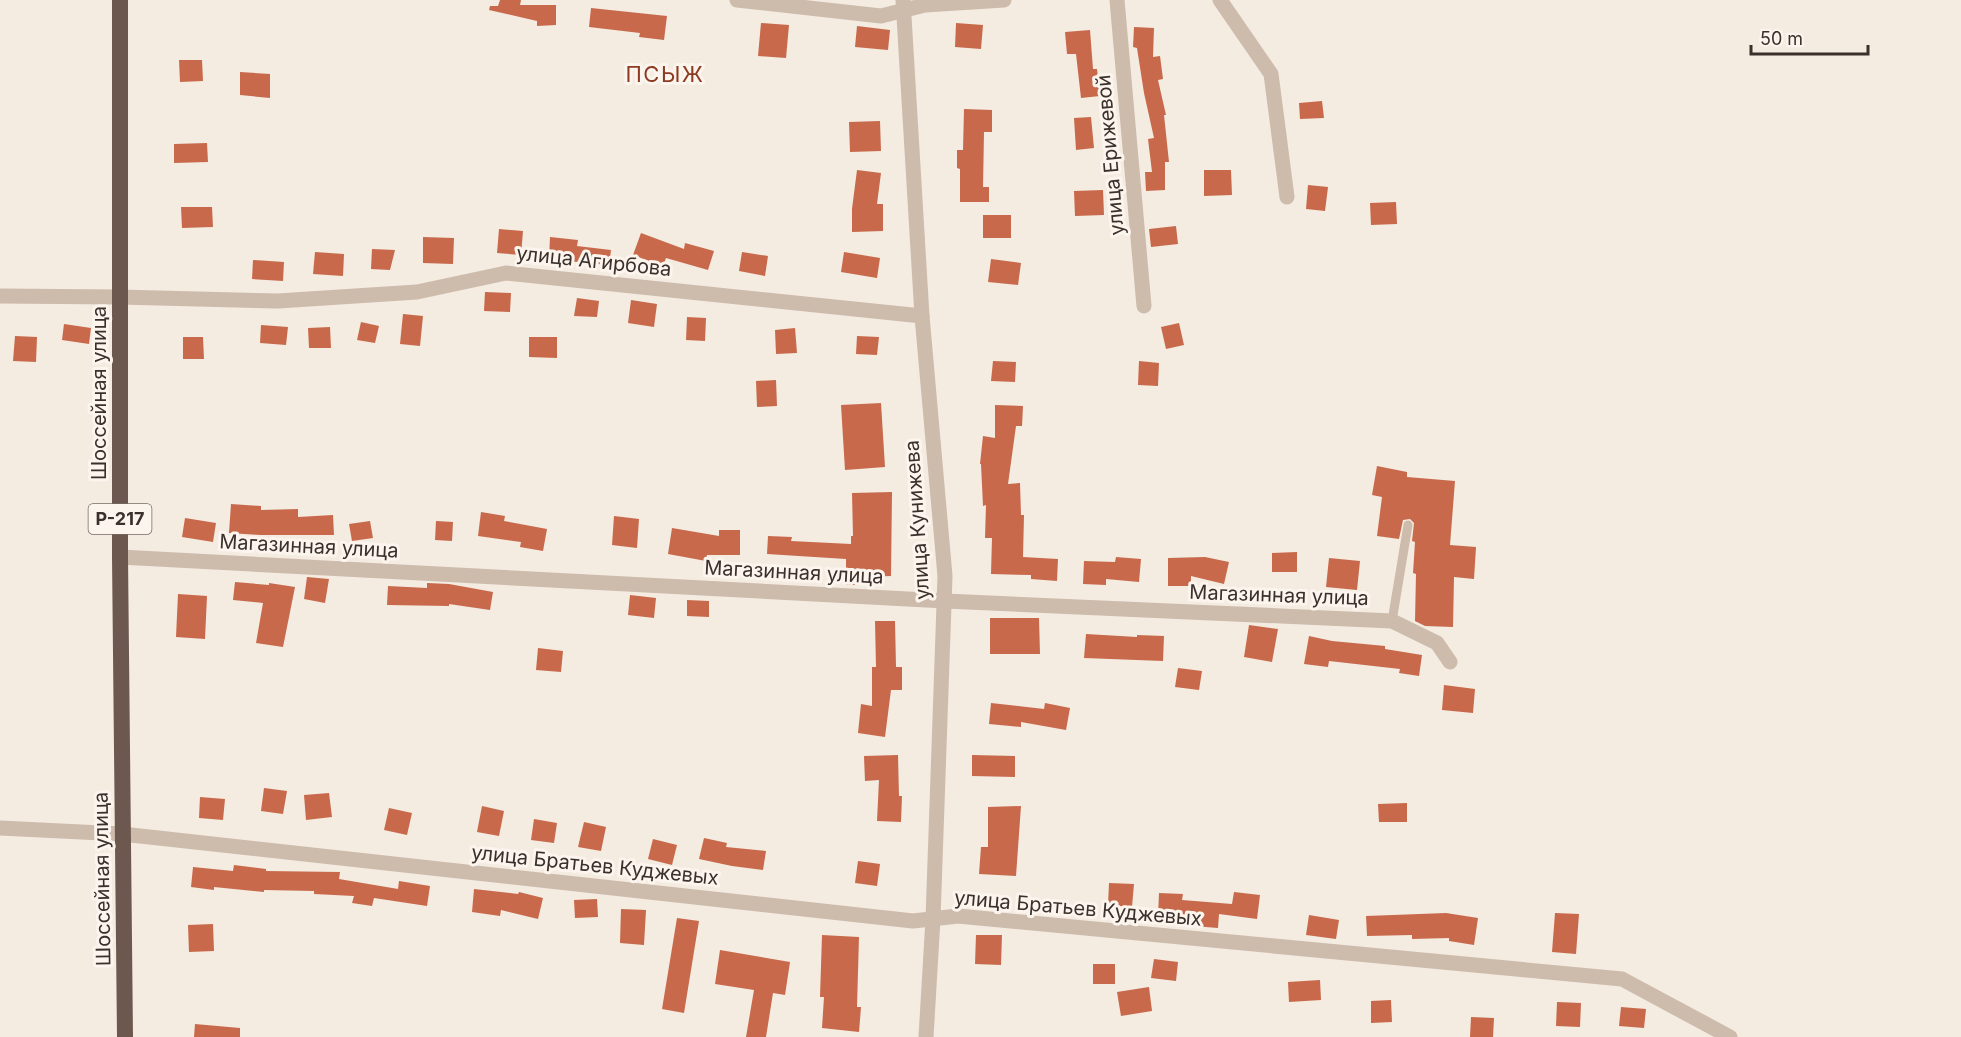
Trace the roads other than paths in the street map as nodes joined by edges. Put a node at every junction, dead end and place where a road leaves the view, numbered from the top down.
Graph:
1 (120, 0) edge
2 (737, 0) edge
3 (1004, 0) edge
4 (1117, 0) edge
5 (1220, 0) edge
6 (904, 6) edge
7 (1287, 197) dead end
8 (0, 296) edge
9 (119, 297) junction
10 (1144, 306) dead end
11 (922, 316) junction
12 (1408, 525) dead end
13 (120, 557) junction
14 (945, 601) junction
15 (1392, 621) junction
16 (1450, 662) dead end
17 (0, 828) edge
18 (122, 834) junction
19 (933, 919) junction
20 (124, 1037) edge
21 (926, 1037) edge
22 (1730, 1037) edge

1 - 9 highway, Шоссейная улица / Р-217
2 - 6 street
3 - 6 street
4 - 10 street, улица Ерижевой
5 - 7 street
6 - 11 street, улица Кунижева
8 - 9 street, улица Агирбова
9 - 11 street, улица Агирбова
9 - 13 highway, Шоссейная улица / Р-217
11 - 14 street, улица Кунижева
12 - 15 lane
13 - 14 street, Магазинная улица
13 - 18 highway, Шоссейная улица / Р-217
14 - 15 street, Магазинная улица
14 - 19 street, улица Кунижева
15 - 16 street, Магазинная улица
17 - 18 street, улица Братьев Куджевых
18 - 19 street, улица Братьев Куджевых
18 - 20 highway, Шоссейная улица / Р-217
19 - 21 street, улица Кунижева
19 - 22 street, улица Братьев Куджевых

